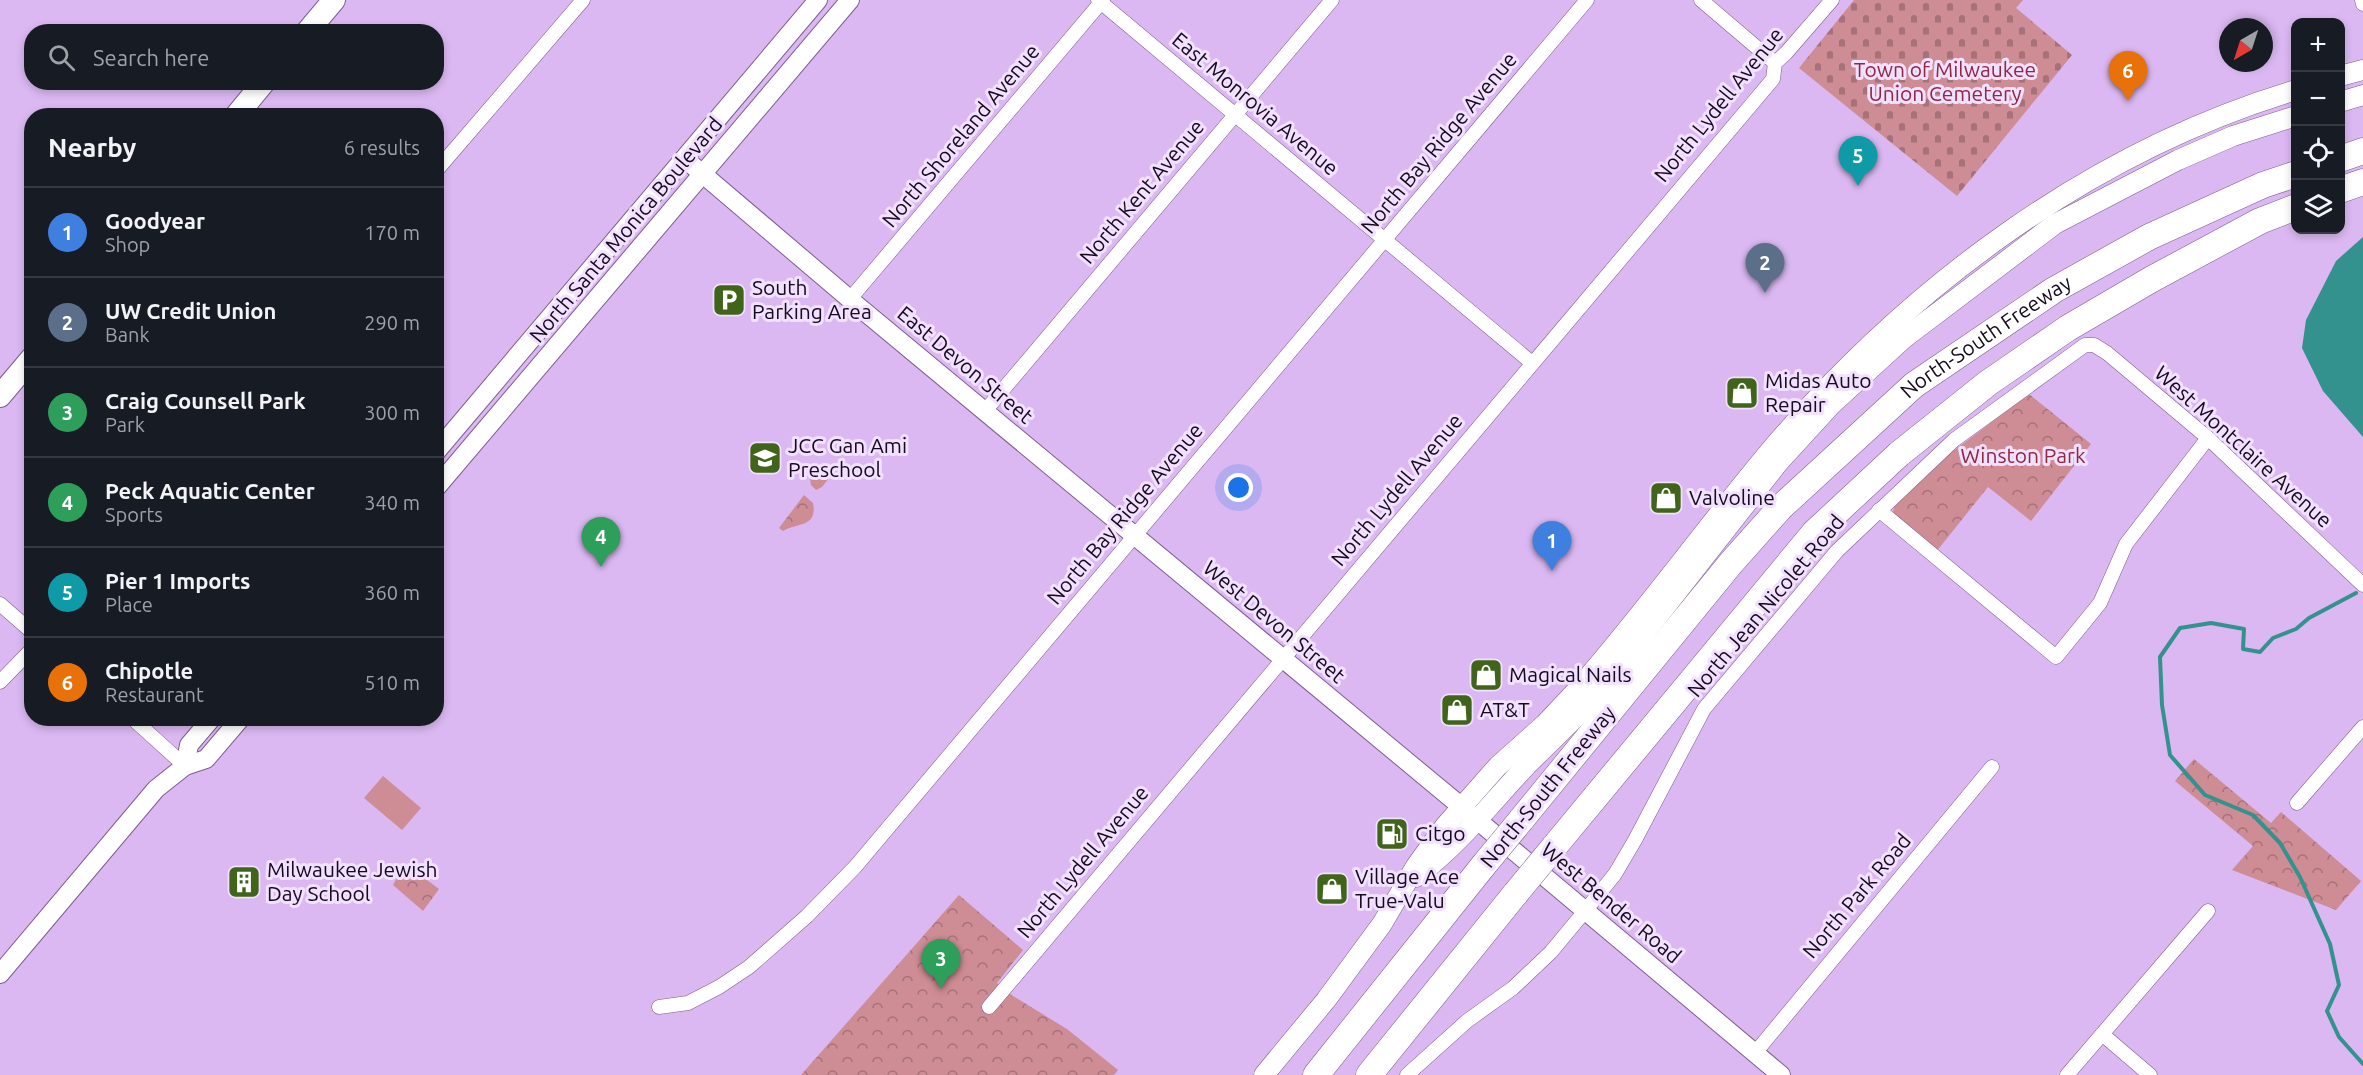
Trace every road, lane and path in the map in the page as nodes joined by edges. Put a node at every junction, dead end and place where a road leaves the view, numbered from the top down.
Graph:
1 (333, 0) edge
2 (583, 0) edge
3 (818, 0) edge
4 (850, 0) edge
5 (1332, 0) edge
6 (1587, 0) edge
7 (1701, 0) edge
8 (1832, 0) edge
9 (2362, 0) edge
10 (1101, 1) edge
11 (2363, 4) edge
12 (314, 24) edge
13 (1776, 63) junction
14 (2363, 70) edge
15 (2345, 75) edge
16 (257, 90) edge
17 (2291, 91) edge
18 (2363, 95) edge
19 (2345, 100) edge
20 (243, 108) edge
21 (1235, 114) junction
22 (2291, 117) edge
23 (2363, 151) edge
24 (2345, 157) edge
25 (685, 159) junction
26 (444, 162) edge
27 (702, 175) junction
28 (2291, 175) edge
29 (2363, 182) edge
30 (2345, 188) edge
31 (2291, 209) edge
32 (1385, 240) junction
33 (850, 299) junction
34 (2091, 344) joint
35 (1532, 363) junction
36 (24, 368) edge
37 (0, 396) edge
38 (985, 411) junction
39 (2208, 438) junction
40 (444, 443) edge
41 (444, 479) edge
42 (1879, 510) junction
43 (1134, 535) junction
44 (2363, 585) edge
45 (0, 604) edge
46 (24, 625) edge
47 (24, 657) edge
48 (1282, 658) junction
49 (0, 682) edge
50 (141, 726) edge
51 (205, 726) edge
52 (234, 726) edge
53 (2363, 727) edge
54 (1385, 744) joint
55 (185, 766) junction
56 (1992, 766) dead end
57 (2297, 803) dead end
58 (1463, 807) junction
59 (1478, 820) junction
60 (1407, 884) junction
61 (1585, 911) junction
62 (2208, 911) dead end
63 (0, 974) edge
64 (658, 1007) dead end
65 (989, 1007) dead end
66 (2102, 1034) junction
67 (1755, 1053) junction
68 (1264, 1075) edge
69 (1316, 1075) edge
70 (1369, 1075) edge
71 (1407, 1075) edge
72 (1781, 1075) edge
73 (2067, 1075) edge
74 (2150, 1075) edge

1 - 12 main road
2 - 26 street
3 - 25 street, North Santa Monica Boulevard
4 - 27 street, North Santa Monica Boulevard
5 - 21 street, North Kent Avenue
6 - 32 street, North Bay Ridge Avenue
7 - 13 street
8 - 13 street, North Lydell Avenue
9 - 11 street
10 - 21 street, East Monrovia Avenue
10 - 33 street, North Shoreland Avenue
13 - 35 street, North Lydell Avenue
14 - 15 main road
16 - 20 main road
17 - 58 main road
18 - 19 main road
21 - 32 street, East Monrovia Avenue
21 - 38 street, North Kent Avenue
22 - 59 main road
23 - 24 highway
25 - 27 street, East Devon Street
25 - 40 street, North Santa Monica Boulevard
27 - 33 street, East Devon Street
27 - 41 street, North Santa Monica Boulevard
28 - 69 highway, North-South Freeway, bridge
29 - 30 highway
31 - 70 highway, North-South Freeway, bridge
32 - 35 street, East Monrovia Avenue
32 - 43 street, North Bay Ridge Avenue
33 - 38 street, East Devon Street
34 - 39 street, West Montclaire Avenue
34 - 42 street, North Jean Nicolet Road
35 - 48 street, North Lydell Avenue
36 - 37 main road
38 - 43 street, East Devon Street
39 - 42 street
39 - 44 street, West Montclaire Avenue
42 - 61 street, North Jean Nicolet Road
43 - 48 street, West Devon Street
43 - 64 street, North Bay Ridge Avenue
45 - 46 street
47 - 49 street
48 - 54 street, West Devon Street
48 - 65 street, North Lydell Avenue
50 - 55 street
51 - 55 street
52 - 55 street
53 - 57 street
54 - 58 street, West Bender Road
55 - 63 street
56 - 67 street, North Park Road
58 - 59 street, West Bender Road
58 - 60 main road
59 - 60 main road
59 - 61 street, West Bender Road
60 - 68 main road
61 - 67 street, West Bender Road
61 - 71 street, North Jean Nicolet Road
62 - 66 street
66 - 73 street
66 - 74 street
67 - 72 street, West Bender Road

